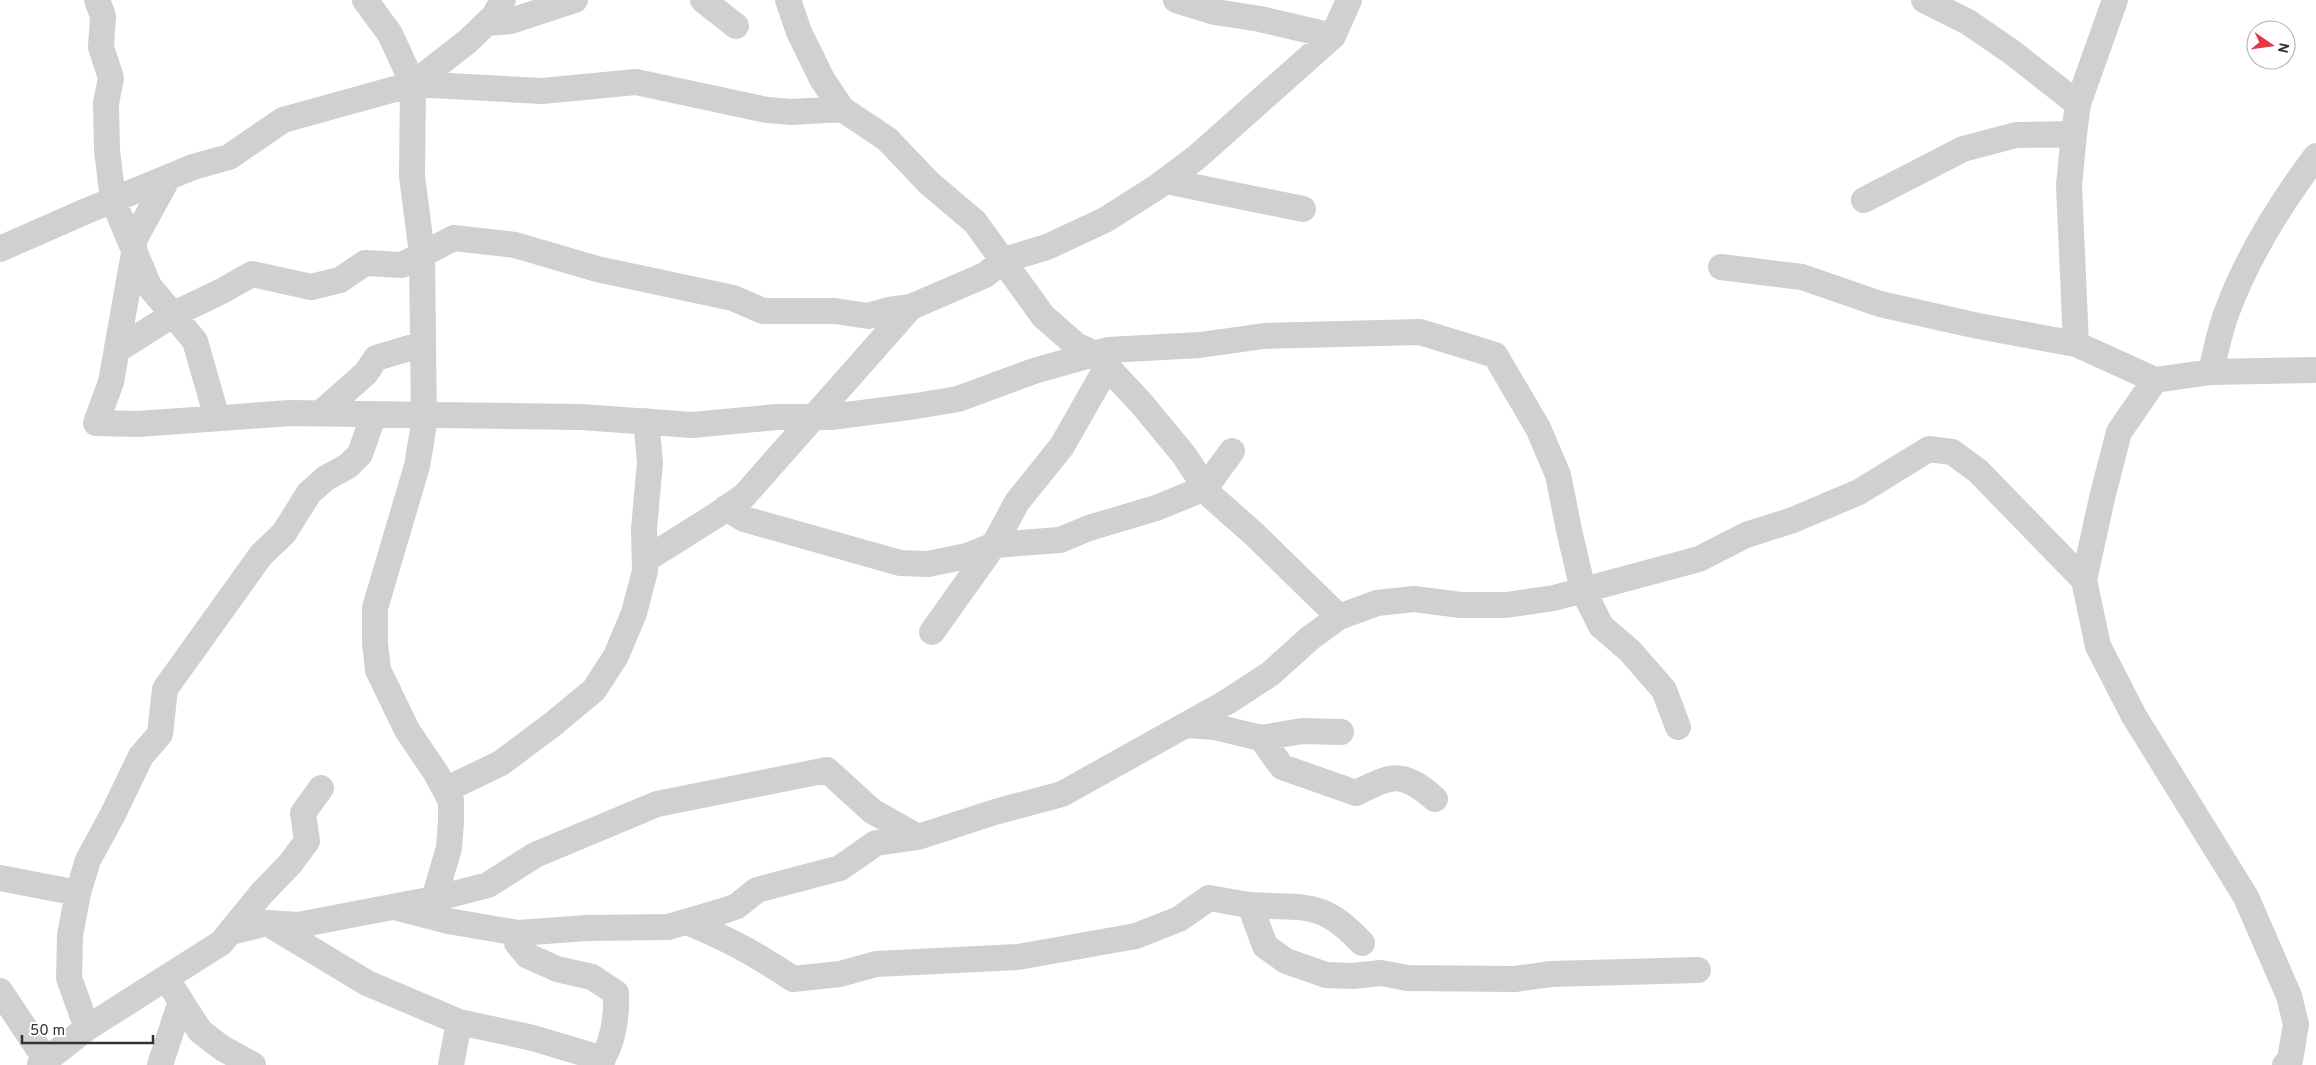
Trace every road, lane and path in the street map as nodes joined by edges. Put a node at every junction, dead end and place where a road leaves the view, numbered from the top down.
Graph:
1 (97, 0) edge
2 (365, 0) edge
3 (503, 0) edge
4 (575, 0) edge
5 (703, 0) edge
6 (788, 0) edge
7 (1176, 0) edge
8 (1349, 0) edge
9 (1924, 0) edge
10 (2115, 0) edge
11 (487, 23) junction
12 (736, 26) dead end
13 (1333, 36) junction
14 (413, 84) junction
15 (2078, 104) junction
16 (842, 109) junction
17 (2074, 134) junction
18 (2316, 156) edge
19 (168, 178) junction
20 (1166, 181) junction
21 (113, 200) junction
22 (1864, 200) dead end
23 (1304, 209) dead end
24 (0, 249) edge
25 (134, 253) junction
26 (422, 254) junction
27 (1004, 260) junction
28 (1721, 267) dead end
29 (911, 307) junction
30 (174, 314) junction
31 (423, 344) junction
32 (2076, 344) junction
33 (117, 350) junction
34 (1101, 360) junction
35 (2316, 370) edge
36 (2211, 372) junction
37 (2156, 380) junction
38 (321, 413) junction
39 (374, 414) junction
40 (424, 415) junction
41 (813, 417) junction
42 (217, 418) junction
43 (646, 421) junction
44 (1232, 451) dead end
45 (1205, 488) junction
46 (726, 508) junction
47 (994, 545) junction
48 (645, 560) junction
49 (2084, 580) junction
50 (1584, 590) junction
51 (1339, 617) junction
52 (932, 632) dead end
53 (1186, 725) junction
54 (1678, 727) dead end
55 (1341, 732) dead end
56 (1261, 738) junction
57 (321, 788) dead end
58 (445, 790) junction
59 (1435, 799) dead end
60 (918, 837) junction
61 (0, 878) edge
62 (78, 893) junction
63 (434, 899) junction
64 (1250, 905) junction
65 (394, 907) junction
66 (267, 922) junction
67 (687, 922) junction
68 (231, 932) junction
69 (518, 933) junction
70 (1362, 943) dead end
71 (1698, 970) dead end
72 (166, 978) junction
73 (0, 991) edge
74 (181, 1001) junction
75 (459, 1022) junction
76 (86, 1028) junction
77 (601, 1062) edge
78 (43, 1063) edge
79 (160, 1065) edge
80 (252, 1065) edge
81 (451, 1065) edge
82 (2285, 1065) edge

1 - 21 street
2 - 14 street
3 - 11 street
4 - 11 street
5 - 12 street
6 - 16 street
7 - 13 street
8 - 13 street
9 - 15 street
10 - 15 street
11 - 14 street
13 - 20 street
14 - 16 street
14 - 19 street
14 - 26 street
15 - 17 street
16 - 27 street
17 - 22 street
17 - 32 street
18 - 36 street
19 - 21 street
19 - 25 street
20 - 23 street
20 - 27 street
21 - 24 street
21 - 25 street
25 - 30 street
25 - 33 street
26 - 29 street
26 - 30 street
26 - 31 street
27 - 29 street
27 - 34 street
28 - 32 street
29 - 41 street
30 - 33 street
30 - 42 street
31 - 38 street
31 - 40 street
32 - 37 street
33 - 42 street
34 - 41 street
34 - 45 street
34 - 47 street
34 - 50 street
35 - 36 street
36 - 37 street
37 - 49 street
38 - 39 street
38 - 42 street
39 - 40 street
39 - 62 street
40 - 43 street
40 - 58 street
41 - 43 street
41 - 46 street
43 - 48 street
44 - 45 street
45 - 47 street
45 - 51 street
46 - 47 street
46 - 48 street
47 - 52 street
48 - 58 street
49 - 50 street
49 - 82 street
50 - 51 street
50 - 54 street
51 - 53 street
53 - 56 street
53 - 60 street
55 - 56 street
56 - 59 street
57 - 68 street
58 - 63 street
60 - 63 street
60 - 67 street
61 - 62 street
62 - 76 street
63 - 65 street
64 - 67 street
64 - 70 street
64 - 71 street
65 - 66 street
65 - 69 street
66 - 68 street
66 - 75 street
67 - 69 street
68 - 72 street
69 - 77 street
72 - 74 street
72 - 76 street
73 - 78 street
74 - 79 street
74 - 80 street
75 - 77 street
75 - 81 street
76 - 78 street

